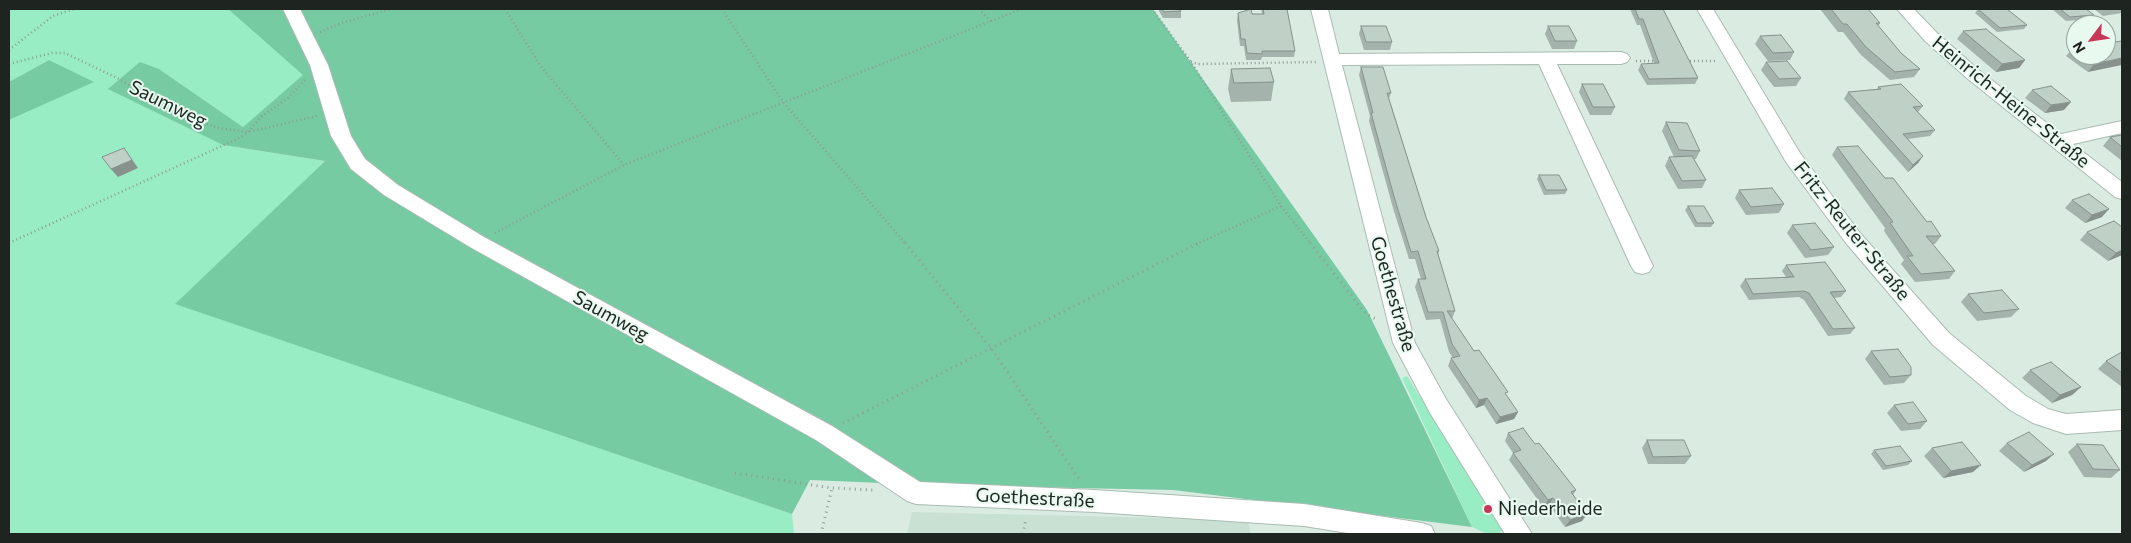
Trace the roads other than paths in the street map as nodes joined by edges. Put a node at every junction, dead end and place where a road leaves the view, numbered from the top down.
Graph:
1 (291, 9) edge
2 (1318, 9) edge
3 (1705, 9) edge
4 (1904, 9) edge
5 (1621, 58) road end
6 (1546, 59) junction
7 (1331, 60) junction
8 (2122, 127) edge
9 (2056, 141) junction
10 (2122, 192) edge
11 (1642, 266) dead end
12 (2122, 420) edge
13 (916, 492) joint
14 (1422, 534) edge
15 (1519, 534) edge

1 - 13 street, Saumweg
2 - 7 street, Goethestraße
3 - 12 street, Fritz-Reuter-Straße
4 - 9 street, Heinrich-Heine-Straße
5 - 6 street
6 - 7 street
6 - 11 street
7 - 15 street, Goethestraße
8 - 9 street
9 - 10 street, Heinrich-Heine-Straße
13 - 14 street, Goethestraße

